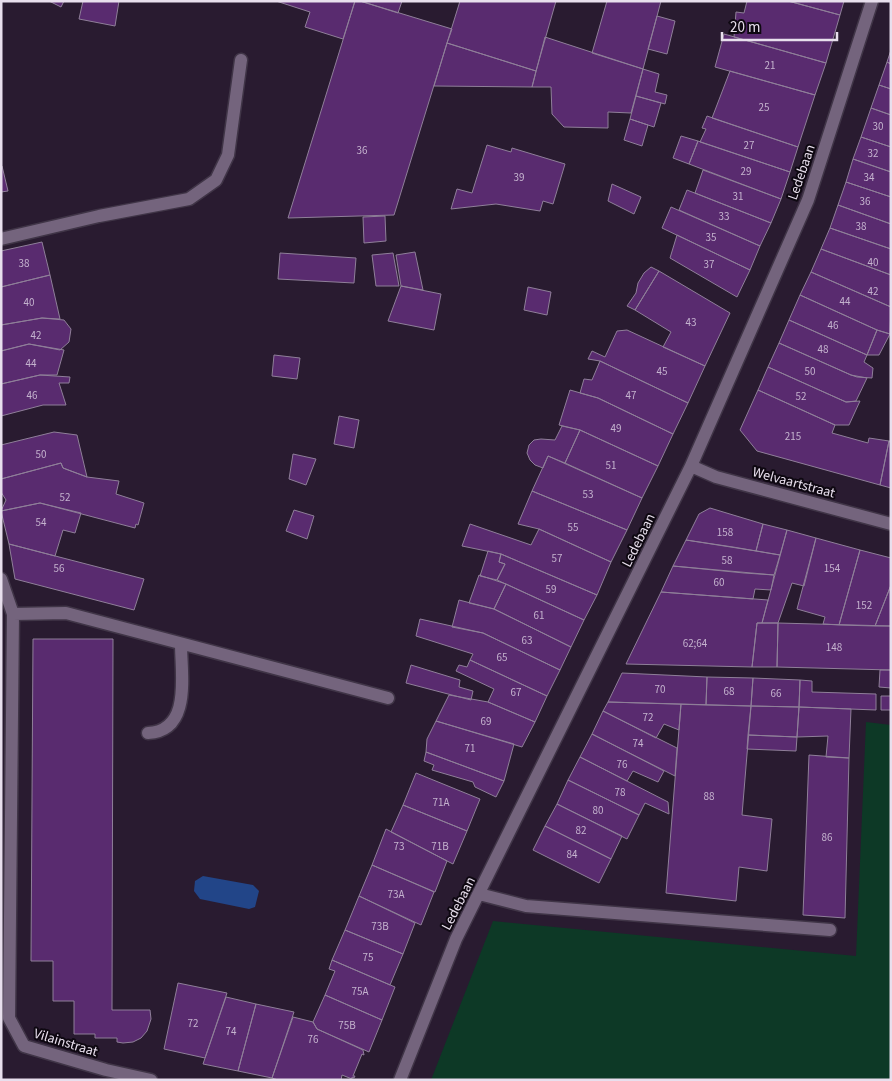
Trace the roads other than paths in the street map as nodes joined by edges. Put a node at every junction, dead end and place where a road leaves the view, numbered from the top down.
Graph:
1 (872, 1) edge
2 (241, 60) dead end
3 (1, 239) edge
4 (691, 466) junction
5 (891, 524) edge
6 (1, 579) edge
7 (13, 614) junction
8 (181, 644) junction
9 (388, 698) dead end
10 (148, 733) dead end
11 (479, 894) junction
12 (830, 930) dead end
13 (151, 1080) edge
14 (400, 1080) edge

1 - 4 street, Ledebaan
2 - 3 street
4 - 5 street, Welvaartstraat
4 - 11 street, Ledebaan
6 - 7 street, Vilainstraat
7 - 8 street
7 - 13 street, Vilainstraat
8 - 9 street
8 - 10 street
11 - 12 street
11 - 14 street, Ledebaan

